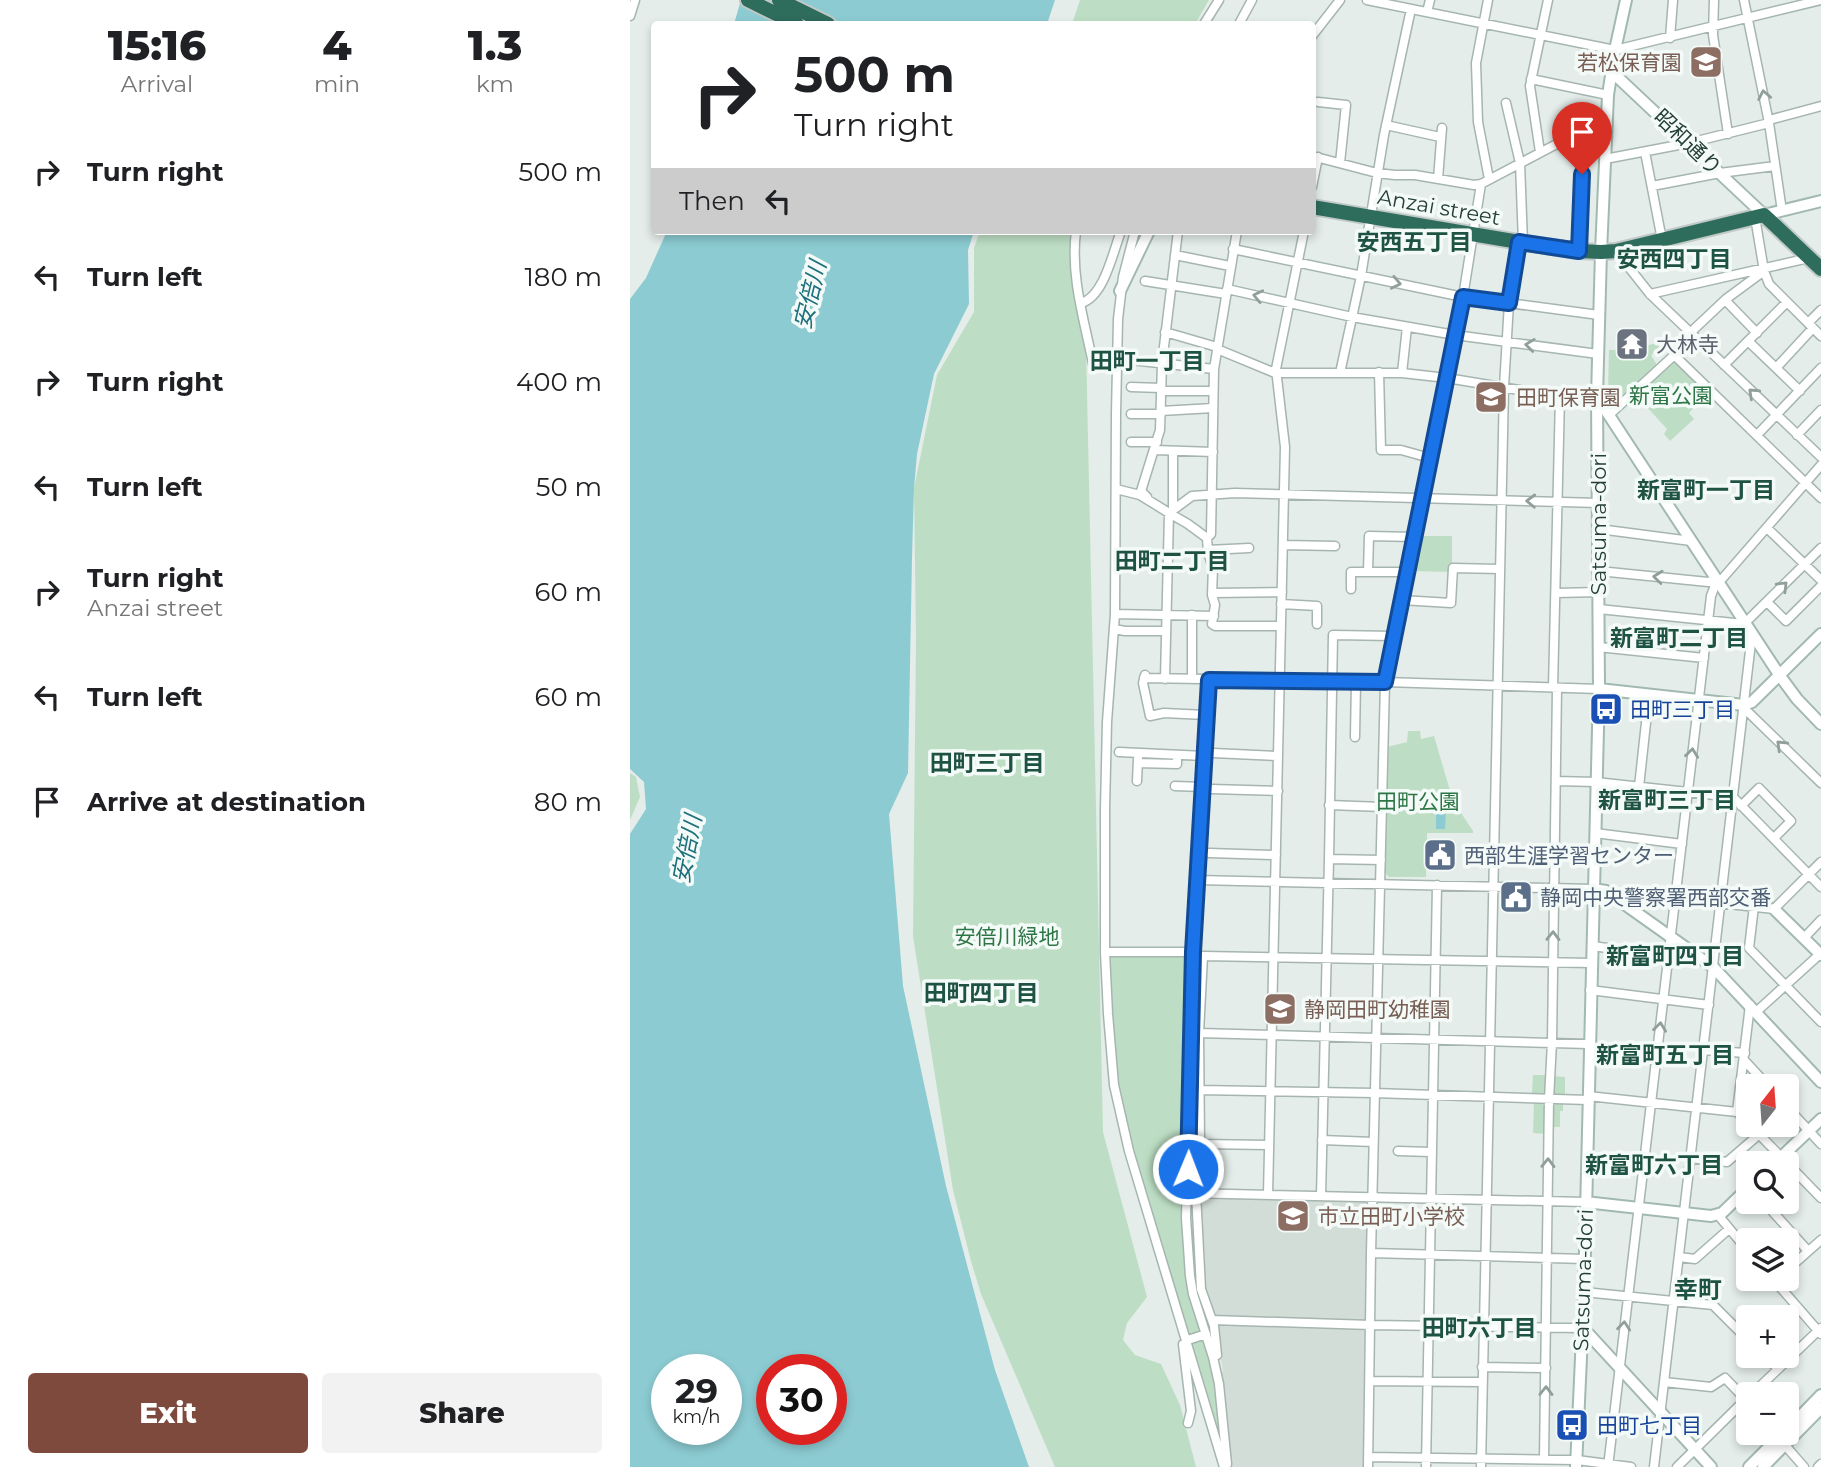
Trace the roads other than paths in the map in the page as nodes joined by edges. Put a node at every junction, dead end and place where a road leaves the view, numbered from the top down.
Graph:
1 (635, 0) edge
2 (748, 0) edge
3 (779, 0) edge
4 (1219, 0) edge
5 (1252, 0) edge
6 (1340, 0) edge
7 (1367, 0) edge
8 (1430, 0) edge
9 (1488, 0) edge
10 (1548, 0) edge
11 (1626, 0) edge
12 (1673, 0) edge
13 (1714, 0) edge
14 (1744, 0) edge
15 (1821, 0) edge
16 (1411, 9) junction
17 (1427, 12) junction
18 (630, 16) edge
19 (1748, 18) junction
20 (791, 21) edge
21 (822, 21) edge
22 (1207, 21) edge
23 (1241, 21) edge
24 (1483, 24) junction
25 (1713, 27) junction
26 (1316, 31) edge
27 (1541, 36) junction
28 (1670, 38) junction
29 (1615, 50) junction
30 (1611, 71) junction
31 (1531, 79) junction
32 (1608, 94) junction
33 (1318, 102) dead end
34 (1506, 103) dead end
35 (1821, 106) edge
36 (1606, 118) junction
37 (1769, 122) junction
38 (1386, 125) junction
39 (1584, 128) junction
40 (1728, 134) junction
41 (1689, 143) junction
42 (1541, 152) junction
43 (1645, 152) junction
44 (1316, 156) edge
45 (1605, 159) junction
46 (1340, 163) junction
47 (1520, 163) junction
48 (1775, 166) junction
49 (1377, 173) junction
50 (1720, 173) junction
51 (1438, 179) junction
52 (1485, 182) junction
53 (1652, 186) junction
54 (1821, 202) edge
55 (1316, 208) edge
56 (1782, 211) junction
57 (1370, 216) junction
58 (1759, 216) junction
59 (1076, 235) edge
60 (1120, 235) edge
61 (1134, 235) edge
62 (1147, 235) edge
63 (1178, 235) edge
64 (1236, 235) edge
65 (1303, 235) edge
66 (1474, 235) junction
67 (1662, 240) junction
68 (1521, 242) junction
69 (1233, 249) junction
70 (1579, 251) junction
71 (1608, 252) junction
72 (1175, 255) junction
73 (1809, 258) junction
74 (1299, 263) junction
75 (1230, 266) junction
76 (1764, 269) junction
77 (1821, 269) edge
78 (1361, 276) junction
79 (1144, 281) dead end
80 (1171, 286) junction
81 (1120, 290) junction
82 (1226, 291) junction
83 (1650, 294) junction
84 (1463, 297) junction
85 (1725, 300) junction
86 (1787, 302) junction
87 (1081, 303) junction
88 (1290, 303) junction
89 (1509, 303) junction
90 (1821, 310) edge
91 (1599, 315) junction
92 (1352, 317) junction
93 (1811, 326) junction
94 (1407, 327) junction
95 (1165, 332) junction
96 (1757, 333) junction
97 (1455, 335) junction
98 (1692, 335) junction
99 (1821, 335) edge
100 (1748, 341) junction
101 (1506, 342) junction
102 (1217, 348) junction
103 (1598, 354) junction
104 (1674, 355) junction
105 (1131, 360) dead end
106 (1162, 363) junction
107 (1724, 365) junction
108 (1094, 368) dead end
109 (1776, 368) junction
110 (1214, 369) junction
111 (1821, 369) edge
112 (1380, 372) junction
113 (1275, 373) junction
114 (1340, 373) junction
115 (1402, 373) junction
116 (1447, 378) junction
117 (1131, 387) dead end
118 (1504, 387) junction
119 (1161, 389) junction
120 (1213, 391) junction
121 (1800, 391) junction
122 (1560, 396) junction
123 (1597, 400) junction
124 (1213, 408) junction
125 (1821, 410) edge
126 (1161, 412) junction
127 (1131, 414) dead end
128 (1609, 415) junction
129 (1777, 415) junction
130 (1757, 435) junction
131 (1797, 435) junction
132 (1131, 442) dead end
133 (1156, 446) junction
134 (1172, 452) junction
135 (1213, 452) junction
136 (1821, 457) edge
137 (1430, 458) junction
138 (1821, 465) edge
139 (1806, 483) junction
140 (1116, 489) junction
141 (1212, 494) junction
142 (1285, 495) junction
143 (1422, 498) junction
144 (1821, 498) edge
145 (1502, 500) junction
146 (1558, 502) junction
147 (1599, 503) junction
148 (1154, 504) junction
149 (1171, 511) junction
150 (1767, 528) junction
151 (1599, 529) junction
152 (1414, 537) junction
153 (1207, 538) junction
154 (1691, 541) junction
155 (1283, 545) junction
156 (1335, 546) dead end
157 (1249, 548) dead end
158 (1821, 548) edge
159 (1208, 550) junction
160 (1805, 564) junction
161 (1500, 569) junction
162 (1598, 571) junction
163 (1368, 572) junction
164 (1407, 572) junction
165 (1717, 580) junction
166 (1821, 580) edge
167 (1821, 586) edge
168 (1351, 589) dead end
169 (1282, 592) junction
170 (1598, 592) junction
171 (1212, 593) junction
172 (1556, 593) junction
173 (1402, 600) junction
174 (1767, 602) junction
175 (1281, 604) junction
176 (1598, 609) junction
177 (1115, 614) junction
178 (1166, 614) junction
179 (1192, 615) junction
180 (1214, 616) junction
181 (1708, 621) junction
182 (1317, 624) dead end
183 (1745, 624) junction
184 (1281, 626) junction
185 (1114, 629) junction
186 (1166, 631) junction
187 (1752, 634) junction
188 (1821, 634) edge
189 (1394, 636) junction
190 (1598, 647) junction
191 (1704, 659) junction
192 (1780, 676) junction
193 (1165, 679) junction
194 (1192, 679) junction
195 (1209, 680) junction
196 (1280, 680) junction
197 (1331, 681) junction
198 (1356, 682) junction
199 (1385, 682) junction
200 (1497, 686) junction
201 (1555, 688) junction
202 (1599, 689) junction
203 (1649, 695) junction
204 (1699, 700) junction
205 (1744, 705) junction
206 (1206, 715) junction
207 (1821, 724) edge
208 (1355, 737) dead end
209 (1119, 752) dead end
210 (1138, 753) junction
211 (1177, 755) junction
212 (1209, 755) junction
213 (1278, 756) junction
214 (1138, 763) junction
215 (1137, 781) dead end
216 (1556, 781) junction
217 (1596, 782) junction
218 (1821, 783) edge
219 (1175, 786) dead end
220 (1639, 787) junction
221 (1206, 788) junction
222 (1278, 791) junction
223 (1688, 792) junction
224 (1733, 797) junction
225 (1329, 805) junction
226 (1741, 806) junction
227 (1382, 807) junction
228 (1594, 833) junction
229 (1774, 838) junction
230 (1682, 844) junction
231 (1209, 853) dead end
232 (1276, 855) junction
233 (1329, 859) junction
234 (1381, 860) junction
235 (1821, 862) edge
236 (1808, 874) junction
237 (1197, 880) junction
238 (1275, 883) junction
239 (1328, 883) junction
240 (1380, 883) junction
241 (1437, 884) junction
242 (1493, 886) junction
243 (1821, 887) edge
244 (1554, 888) junction
245 (1593, 889) junction
246 (1675, 898) junction
247 (1720, 903) junction
248 (1754, 906) junction
249 (1774, 909) junction
250 (1821, 920) edge
251 (1671, 937) junction
252 (1804, 938) junction
253 (1592, 946) junction
254 (1105, 952) junction
255 (1193, 952) junction
256 (1820, 955) edge
257 (1668, 956) junction
258 (1273, 957) junction
259 (1327, 958) junction
260 (1378, 958) junction
261 (1436, 961) junction
262 (1491, 962) junction
263 (1553, 963) junction
264 (1591, 963) junction
265 (1713, 967) junction
266 (1786, 985) junction
267 (1590, 990) junction
268 (1663, 999) junction
269 (1709, 1005) junction
270 (1753, 1009) junction
271 (1820, 1018) edge
272 (1199, 1033) junction
273 (1271, 1035) junction
274 (1324, 1037) junction
275 (1377, 1038) junction
276 (1433, 1039) junction
277 (1489, 1040) junction
278 (1552, 1042) junction
279 (1589, 1044) junction
280 (1703, 1050) junction
281 (1745, 1056) junction
282 (1742, 1074) edge
283 (1759, 1074) edge
284 (1821, 1082) edge
285 (1199, 1090) junction
286 (1270, 1092) junction
287 (1323, 1093) junction
288 (1374, 1093) junction
289 (1432, 1096) junction
290 (1488, 1096) junction
291 (1588, 1098) junction
292 (1549, 1099) junction
293 (1651, 1102) junction
294 (1695, 1108) junction
295 (1736, 1112) edge
296 (1821, 1119) edge
297 (1799, 1121) edge
298 (1809, 1131) junction
299 (1756, 1138) edge
300 (1322, 1140) junction
301 (1373, 1142) junction
302 (1821, 1144) edge
303 (1269, 1145) junction
304 (1398, 1151) dead end
305 (1787, 1151) edge
306 (1431, 1152) junction
307 (1690, 1158) junction
308 (1799, 1179) edge
309 (1192, 1193) junction
310 (1268, 1195) junction
311 (1321, 1196) junction
312 (1372, 1197) junction
313 (1430, 1198) junction
314 (1821, 1198) edge
315 (1485, 1199) junction
316 (1736, 1199) edge
317 (1548, 1200) junction
318 (1585, 1202) junction
319 (1638, 1208) junction
320 (1683, 1213) junction
321 (1775, 1214) edge
322 (1718, 1215) junction
323 (1730, 1229) junction
324 (1736, 1236) edge
325 (1821, 1240) edge
326 (1808, 1251) junction
327 (1371, 1252) junction
328 (1429, 1255) junction
329 (1484, 1256) junction
330 (1679, 1256) junction
331 (1547, 1259) junction
332 (1584, 1259) junction
333 (1799, 1259) edge
334 (1784, 1291) edge
335 (1584, 1292) junction
336 (1628, 1296) junction
337 (1674, 1301) junction
338 (1213, 1320) junction
339 (1371, 1325) junction
340 (1428, 1325) junction
341 (1483, 1326) junction
342 (1547, 1328) junction
343 (1583, 1328) junction
344 (1736, 1328) edge
345 (1820, 1331) edge
346 (1206, 1334) junction
347 (1185, 1341) junction
348 (1482, 1367) junction
349 (1546, 1368) junction
350 (1620, 1368) junction
351 (1778, 1369) joint
352 (1217, 1374) junction
353 (1370, 1381) junction
354 (1427, 1381) junction
355 (1482, 1382) junction
356 (1664, 1382) junction
357 (1765, 1382) edge
358 (1736, 1388) edge
359 (1821, 1395) edge
360 (1821, 1408) edge
361 (1736, 1410) edge
362 (1661, 1413) junction
363 (1799, 1418) edge
364 (1188, 1423) dead end
365 (1799, 1424) edge
366 (1772, 1445) edge
367 (1776, 1445) edge
368 (1788, 1445) edge
369 (1694, 1450) junction
370 (1368, 1457) junction
371 (1544, 1459) junction
372 (1426, 1462) edge
373 (1481, 1462) edge
374 (1576, 1464) edge
375 (1608, 1466) edge
376 (1226, 1467) edge
377 (1368, 1467) edge
378 (1631, 1467) edge
379 (1654, 1467) edge
380 (1677, 1467) edge
381 (1711, 1467) edge
382 (1749, 1467) edge
383 (1763, 1467) edge
384 (1804, 1467) edge

1 - 18 street
2 - 20 highway
3 - 21 highway
4 - 22 street
5 - 23 street
6 - 26 street
7 - 16 street
8 - 17 street
9 - 24 street
10 - 27 street
11 - 29 street, Satsuma-dori
12 - 28 street
13 - 25 street
14 - 19 street
15 - 19 street
16 - 17 street
16 - 38 street
17 - 24 street
19 - 25 street
37 -> 19 street
24 - 27 street
24 - 52 street
25 - 28 street
25 - 40 street
27 - 29 street
27 - 31 street
28 - 29 street
29 - 30 street, Satsuma-dori
30 - 32 street, Satsuma-dori
30 - 41 street, 昭和通り
31 - 32 street
31 - 42 street
32 - 36 street, Satsuma-dori
33 - 46 street
34 - 47 street
35 - 37 street
36 - 39 street
36 - 45 street, Satsuma-dori
37 - 40 street
37 - 48 street
38 - 49 street
38 - 51 street
39 - 42 street
39 - 70 street
40 - 41 street
41 - 43 street
41 - 50 street, 昭和通り
42 - 47 street
43 - 45 street
43 - 53 street
44 - 46 street
45 - 71 street, Satsuma-dori
46 - 49 street
47 - 52 street
47 - 68 street
48 - 50 street
48 - 56 street
49 - 51 street
49 - 57 street
50 - 53 street
50 - 58 street, 昭和通り
51 - 52 street
52 - 66 street
53 - 67 street
54 - 56 street
55 - 57 highway, Anzai street
56 - 58 street
57 - 66 highway, Anzai street
57 - 78 street
58 - 67 street
58 - 73 highway
58 - 76 street
59 - 87 street
60 - 87 street
61 - 81 street
62 - 81 street
63 - 72 street
64 - 69 street
65 - 74 street
66 - 68 highway, Anzai street
66 - 84 street
67 - 71 street
68 - 70 highway, Anzai street
68 - 89 street
69 - 74 street
69 - 75 street
70 - 71 highway, Anzai street
71 - 83 street
71 - 91 street, Satsuma-dori
72 - 75 street
72 - 80 street
73 - 76 street
73 - 77 highway
74 - 78 street
74 - 88 street
75 - 82 street
76 - 83 street
76 - 85 street
76 - 86 street
78 -> 84 street
78 - 92 street
79 - 80 street
80 - 82 street
80 - 95 street
81 - 140 street
88 -> 82 street
82 - 102 street
83 - 98 street
84 - 89 street
84 - 97 street
85 - 96 street
85 - 98 street
86 - 93 street
86 - 96 street
87 - 108 street
88 - 92 street
88 - 113 street
89 - 91 street
89 - 101 street
90 - 93 street
91 - 103 street, Satsuma-dori
92 - 94 street
92 - 114 street
93 - 99 street
93 - 109 street
94 - 97 street
94 - 115 street
95 - 102 street
95 - 106 street
96 - 100 street
97 - 101 street
97 - 116 street
98 - 104 street
98 - 107 street
100 - 107 street
100 - 109 street
103 -> 101 street
101 - 118 street
102 - 110 street
102 - 113 street
103 - 123 street, Satsuma-dori
104 - 128 street
104 - 130 street
105 - 106 street
106 - 110 street
106 - 119 street
129 -> 107 street
109 - 121 street
110 - 120 street
111 - 121 street
112 - 114 street
112 - 115 street
112 - 137 street
113 - 114 street
113 - 142 street
115 - 116 street
116 - 118 street
116 - 137 street
117 - 119 street
118 - 122 street
118 - 145 street
119 - 120 street
119 - 126 street
120 - 124 street
121 - 129 street
122 - 123 street
122 - 146 street
123 - 128 street
123 - 147 street, Satsuma-dori
124 - 126 street
124 - 135 street
125 - 131 street
126 - 127 street
126 - 133 street
128 - 154 street
129 - 130 street
129 - 131 street
130 - 139 street
131 - 136 street
132 - 133 street
133 - 134 street
133 - 148 street
134 - 135 street
134 - 149 street
135 - 141 street
137 - 143 street
138 - 139 street
139 - 144 street
139 - 150 street
140 - 148 street
140 - 177 street
141 - 142 street
141 - 149 street
141 - 153 street
142 - 143 street
142 - 155 street
143 - 145 street
143 - 152 street
146 -> 145 street
145 - 161 street
146 - 147 street
146 - 172 street
147 - 151 street, Satsuma-dori
148 - 149 street
149 - 153 street
149 - 178 street
150 - 160 street
150 - 165 street
151 - 154 street
151 - 162 street, Satsuma-dori
152 - 163 street
152 - 164 street
153 - 159 street
154 - 165 street
155 - 156 street
155 - 169 street
157 - 159 street
158 - 160 street
159 - 171 street
160 - 166 street
174 -> 160 street
161 - 173 street
161 - 200 street
165 -> 162 street
162 - 170 street, Satsuma-dori
163 - 164 street
163 - 168 street
164 - 173 street
165 - 181 street
165 - 183 street
167 - 174 street
169 - 171 street
169 - 175 street
170 - 172 street
170 - 176 street, Satsuma-dori
171 - 180 street
172 - 201 street
173 - 189 street
174 - 183 street
175 - 182 street
175 - 184 street
176 - 181 street
176 - 190 street, Satsuma-dori
177 - 178 street
177 - 185 street
178 - 179 street
178 - 186 street
179 - 180 street
179 - 194 street
180 - 184 street
181 - 183 street
181 - 191 street
183 - 187 street
184 - 196 street
185 - 186 street
185 - 254 street
186 - 193 street
187 - 192 street
187 - 205 street
188 - 192 street
189 - 197 street
189 - 199 street
190 - 191 street
190 - 202 street, Satsuma-dori
191 - 204 street
192 - 205 street
192 - 207 street
193 - 194 street
193 - 206 street
194 - 195 street
195 - 196 street
195 - 206 street
196 - 197 street
196 - 213 street
197 - 198 street
197 - 225 street
198 - 199 street
198 - 208 street
199 - 200 street
199 - 227 street
200 - 201 street
200 - 242 street
201 - 202 street
201 - 216 street
202 - 203 street
202 - 217 street, Satsuma-dori
203 - 204 street
203 - 220 street
204 - 205 street
223 -> 204 street
218 -> 205 street
205 - 224 street
206 - 212 street
209 - 210 street
210 - 211 street
210 - 214 street
211 - 212 street
211 - 214 street
212 - 213 street
212 - 221 street
213 - 222 street
214 - 215 street
216 - 217 street
216 - 244 street
217 - 220 street
217 - 228 street, Satsuma-dori
219 - 221 street
220 - 223 street
221 - 222 street
221 - 237 street
222 - 232 street
223 - 224 street
223 - 230 street
224 - 226 street
224 - 247 street
225 - 227 street
225 - 233 street
226 - 229 street
226 - 229 street
227 - 234 street
228 - 230 street
228 - 245 street, Satsuma-dori
229 - 236 street
230 - 246 street
231 - 232 street
232 - 238 street
233 - 234 street
233 - 239 street
234 - 240 street
235 - 236 street
236 - 243 street
236 - 249 street
237 - 238 street
237 - 255 street
238 - 239 street
238 - 258 street
239 - 240 street
239 - 259 street
240 - 241 street
240 - 260 street
241 - 242 street
241 - 261 street
242 - 244 street
242 - 262 street
244 - 245 street
263 -> 244 street
245 - 251 street
245 - 253 street, Satsuma-dori
246 - 247 street
246 - 251 street
247 - 248 street
247 - 265 street
248 - 249 street
248 - 266 street
249 - 252 street
250 - 252 street
251 - 257 street
251 - 265 street
252 - 256 street
253 - 257 street
253 - 264 street, Satsuma-dori
254 - 255 street
254 - 347 street
255 - 309 street
256 - 266 street
257 - 268 street
258 - 259 street
258 - 272 street
258 - 273 street
259 - 260 street
259 - 274 street
260 - 261 street
260 - 275 street
261 - 262 street
261 - 276 street
262 - 263 street
262 - 277 street
263 - 264 street
263 - 278 street
264 - 267 street, Satsuma-dori
265 - 269 street
265 - 270 street
266 - 270 street
266 - 271 street
267 - 268 street
267 - 279 street, Satsuma-dori
268 - 269 street
293 -> 268 street
269 - 280 street
270 - 281 street
270 - 284 street
272 - 273 street
272 - 285 street
273 - 274 street
273 - 286 street
274 - 275 street
274 - 287 street
275 - 276 street
275 - 288 street
276 - 277 street
276 - 289 street
277 - 278 street
277 - 290 street
278 - 279 street
278 - 292 street
279 - 291 street, Satsuma-dori
280 - 281 street
280 - 294 street
281 - 282 street
281 - 283 street
285 - 286 street
285 - 303 street
286 - 287 street
286 - 303 street
287 - 288 street
287 - 300 street
288 - 289 street
288 - 301 street
289 - 290 street
289 - 306 street
290 - 292 street
290 - 315 street
291 - 292 street
291 - 293 street
291 - 318 street, Satsuma-dori
317 -> 292 street
293 - 294 street
293 - 319 street
294 - 295 street
294 - 307 street
296 - 298 street
297 - 298 street
298 - 302 street
298 - 305 street
299 - 307 street
300 - 301 street
300 - 311 street
301 - 312 street
303 - 310 street
304 - 306 street
306 - 313 street
307 - 320 street
308 - 314 street
309 - 310 street
309 - 338 street
309 - 346 street
310 - 311 street
311 - 312 street
312 - 313 street
312 - 327 street
313 - 315 street
313 - 328 street
315 - 317 street
315 - 329 street
316 - 322 street
317 - 318 street
317 - 331 street
318 - 319 street
318 - 332 street, Satsuma-dori
319 - 320 street
319 - 336 street
320 - 322 street
320 - 330 street
321 - 326 street
322 - 323 street
323 - 324 street
323 - 330 street
325 - 326 street
326 - 333 street
327 - 328 street
327 - 339 street
328 - 329 street
328 - 340 street
329 - 331 street
329 - 341 street
330 - 337 street
331 - 332 street
331 - 342 street
332 - 335 street, Satsuma-dori
334 - 345 street
335 - 336 street
335 - 343 street, Satsuma-dori
336 - 337 street
350 -> 336 street
337 - 344 street
337 - 356 street
338 - 339 street
338 - 352 street
339 - 340 street
339 - 353 street
340 - 341 street
340 - 354 street
341 - 342 street
341 - 348 street
342 - 343 street
342 - 349 street
343 - 350 street
343 - 374 street, Satsuma-dori
345 - 351 street
346 - 347 street
346 - 352 street
347 - 364 street
347 - 376 street
348 - 349 street
348 - 355 street
371 -> 349 street
350 - 362 street
350 - 375 street
351 - 357 street
352 - 376 street
353 - 354 street
353 - 370 street
354 - 355 street
354 - 372 street
355 - 373 street
356 - 358 street
356 - 362 street
359 - 363 street
360 - 365 street
361 - 369 street
362 - 369 street
362 - 379 street
366 - 382 street
367 - 383 street
368 - 384 street
369 - 380 street
369 - 381 street
370 - 372 street
370 - 377 street
371 - 373 street
371 - 374 street
372 - 373 street
374 - 375 street
375 - 378 street

